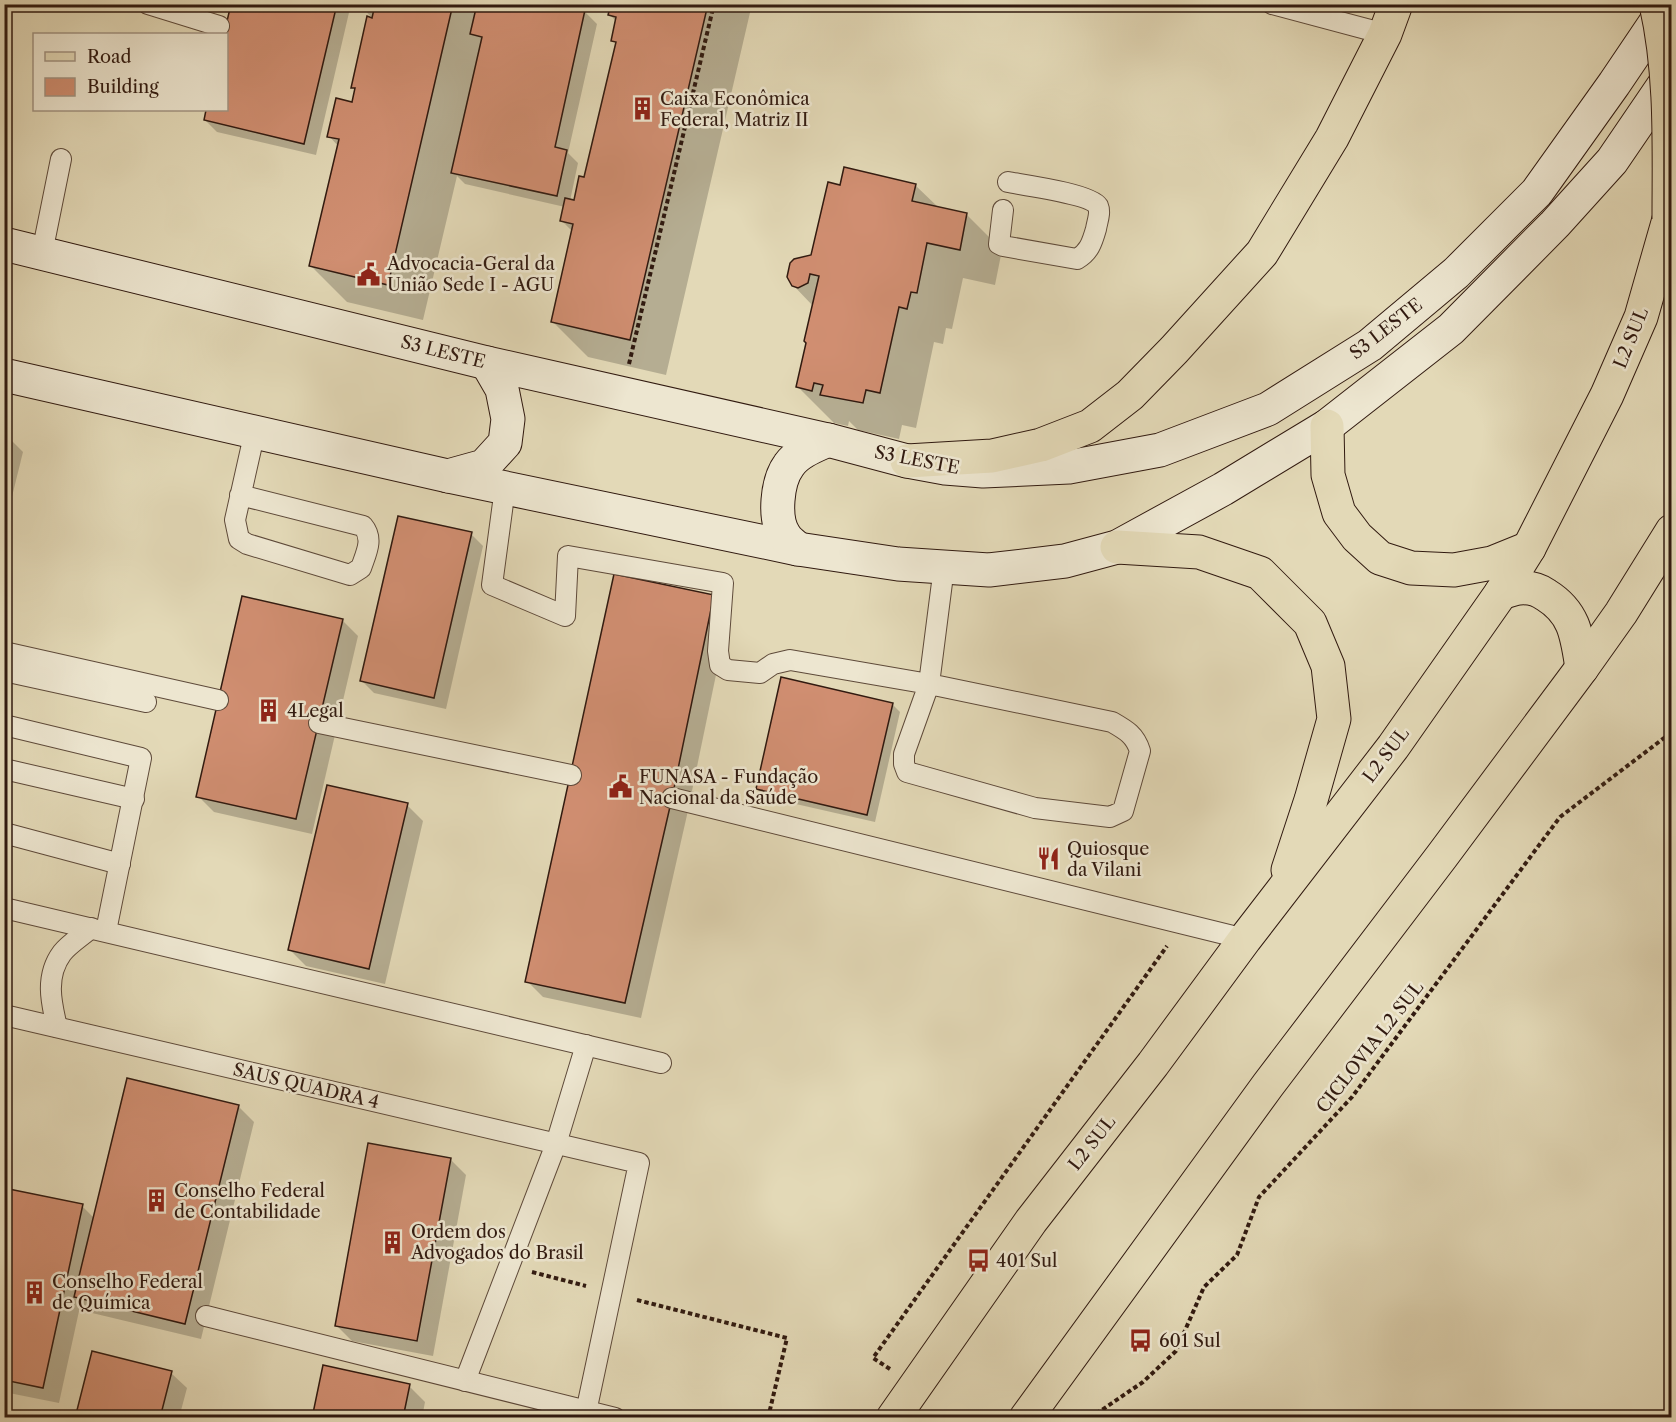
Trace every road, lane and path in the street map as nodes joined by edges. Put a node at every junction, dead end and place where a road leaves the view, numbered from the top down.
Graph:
1 (148, 4) edge
2 (714, 4) edge
3 (1272, 4) edge
4 (1656, 4) edge
5 (1668, 4) edge
6 (1390, 19) edge
7 (219, 26) dead end
8 (1671, 73) edge
9 (61, 159) dead end
10 (1008, 182) dead end
11 (1003, 210) dead end
12 (4, 244) edge
13 (42, 254) junction
14 (487, 363) junction
15 (4, 375) edge
16 (622, 394) junction
17 (1327, 426) junction
18 (255, 431) junction
19 (828, 440) junction
20 (907, 461) junction
21 (448, 476) junction
22 (505, 488) junction
23 (240, 495) junction
24 (1671, 531) edge
25 (1117, 547) junction
26 (1529, 548) junction
27 (798, 549) junction
28 (944, 567) junction
29 (1671, 567) edge
30 (1501, 593) junction
31 (1621, 613) junction
32 (4, 652) edge
33 (1582, 668) junction
34 (4, 671) edge
35 (929, 684) junction
36 (218, 700) dead end
37 (147, 702) dead end
38 (319, 723) dead end
39 (4, 725) edge
40 (1671, 732) edge
41 (4, 769) edge
42 (571, 775) dead end
43 (672, 798) dead end
44 (134, 800) junction
45 (4, 833) edge
46 (120, 864) junction
47 (1280, 893) junction
48 (4, 908) edge
49 (1183, 924) junction
50 (99, 930) junction
51 (1245, 939) junction
52 (4, 1015) edge
53 (57, 1027) junction
54 (586, 1045) junction
55 (661, 1063) dead end
56 (556, 1144) junction
57 (509, 1266) junction
58 (611, 1293) junction
59 (206, 1316) dead end
60 (465, 1381) junction
61 (916, 1386) junction
62 (586, 1412) junction
63 (615, 1418) edge
64 (768, 1418) edge
65 (892, 1418) edge
66 (1026, 1418) edge
67 (1090, 1418) edge

1 - 7 lane
2 - 16 path
3 - 6 lane
4 - 26 main road, L2 SUL, bridge
5 - 20 main road, S3 LESTE
6 - 20 main road
8 - 17 main road
9 - 13 lane
10 - 11 lane
12 - 13 main road, S3 LESTE
13 - 14 main road, S3 LESTE
14 - 16 main road, S3 LESTE
14 - 21 main road
15 - 18 main road
16 - 19 main road, S3 LESTE
17 - 25 main road
17 - 26 main road
18 - 21 main road
18 - 23 lane
19 - 20 main road, S3 LESTE
19 - 27 main road
21 - 22 main road
22 - 27 main road
22 - 35 lane
23 - 23 lane
24 - 31 main road
25 - 28 main road
25 - 47 main road
26 - 30 main road, L2 SUL
27 - 28 main road
28 - 35 lane
29 - 31 main road
30 - 33 main road
30 - 47 main road, L2 SUL
31 - 33 main road
32 - 36 lane
33 - 66 main road
34 - 37 lane
35 - 35 lane
38 - 42 lane
39 - 44 lane
40 - 67 path, CICLOVIA L2 SUL
41 - 44 lane
43 - 49 lane
44 - 46 lane
45 - 46 lane
46 - 50 lane
47 - 51 main road, L2 SUL
48 - 50 lane
49 - 51 lane
49 - 61 path
50 - 53 lane
50 - 54 lane
51 - 61 main road, L2 SUL
52 - 53 lane, SAUS QUADRA 4
53 - 56 lane, SAUS QUADRA 4
54 - 55 lane
54 - 56 lane
56 - 57 lane
56 - 58 lane, SAUS QUADRA 4
57 - 58 path
57 - 60 lane
58 - 62 lane
58 - 64 path
59 - 60 lane
60 - 62 lane
61 - 65 main road, L2 SUL
62 - 63 lane

